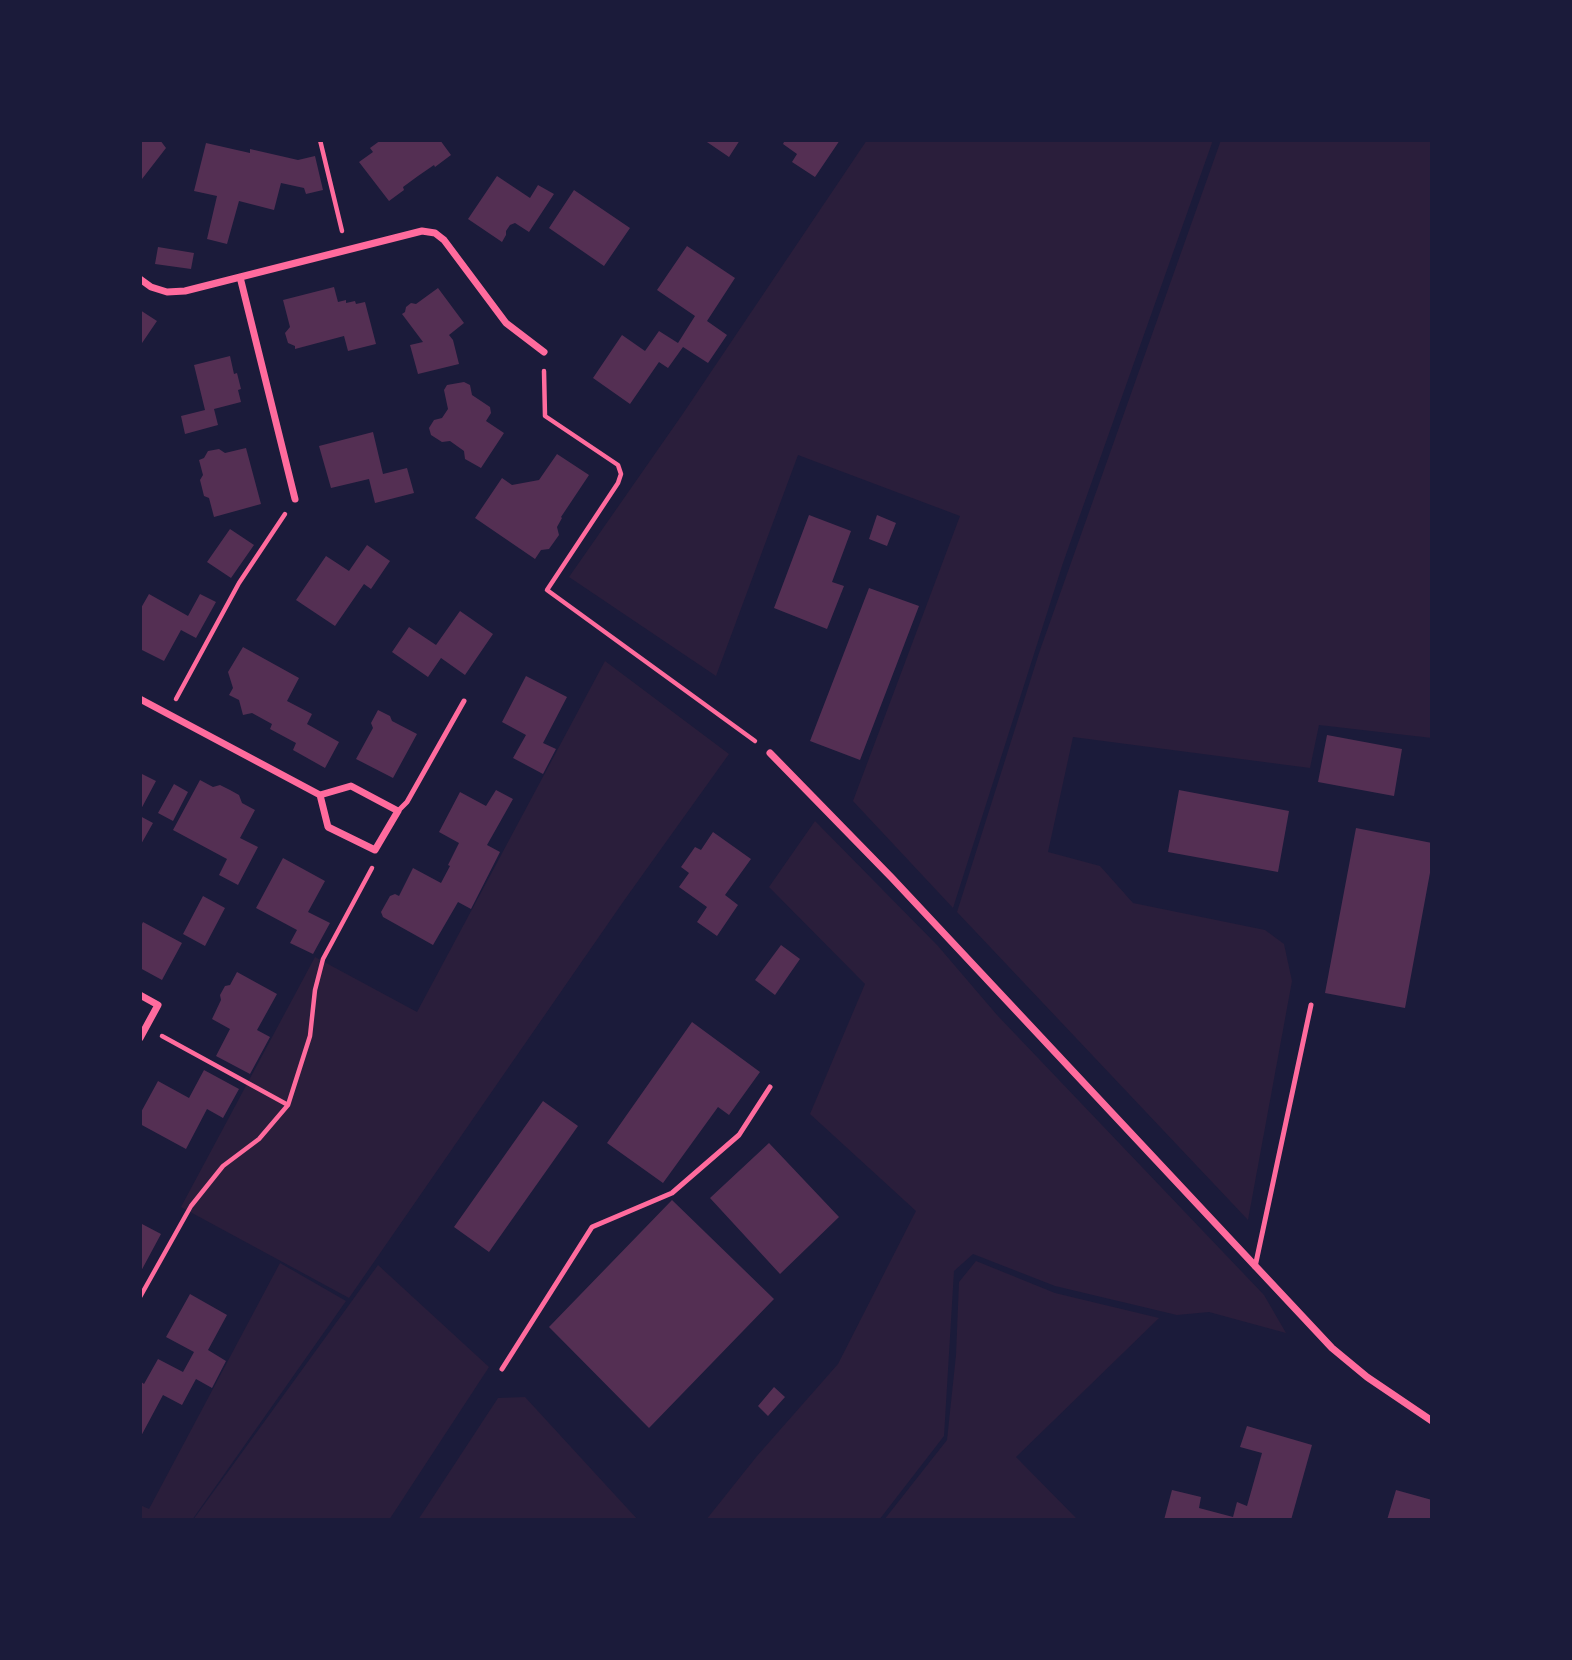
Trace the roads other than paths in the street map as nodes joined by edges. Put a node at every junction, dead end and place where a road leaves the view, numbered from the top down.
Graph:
1 (240, 277) junction
2 (140, 279) edge
3 (544, 352) road end
4 (295, 499) road end
5 (140, 699) edge
6 (464, 701) dead end
7 (770, 753) road end
8 (320, 795) junction
9 (398, 811) junction
10 (140, 995) edge
11 (1311, 1005) dead end
12 (140, 1038) edge
13 (770, 1087) dead end
14 (1255, 1267) junction
15 (502, 1369) dead end
16 (1432, 1420) edge

1 - 2 street
1 - 3 street
1 - 4 street
5 - 8 street
6 - 9 lane
7 - 14 street
8 - 9 street
8 - 9 street
10 - 12 street
11 - 14 lane
13 - 15 lane
14 - 16 street

